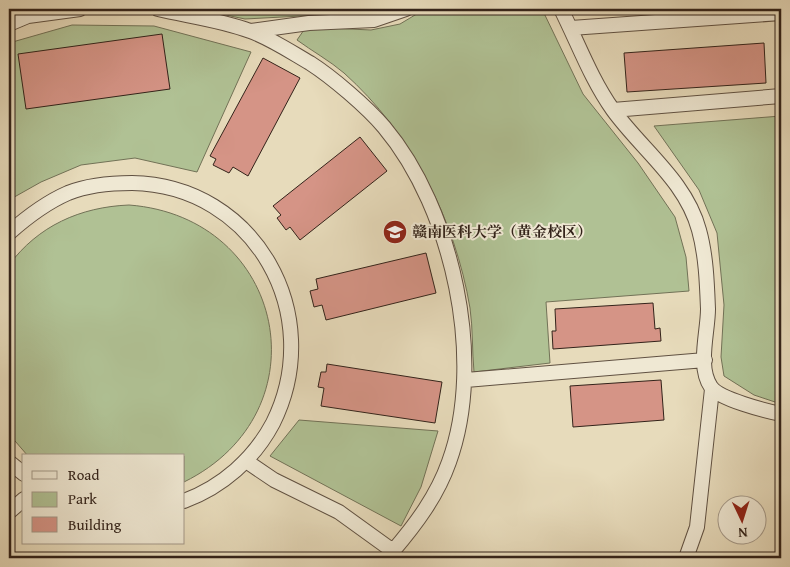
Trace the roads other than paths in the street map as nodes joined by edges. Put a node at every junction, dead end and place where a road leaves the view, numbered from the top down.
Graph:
1 (80, 9) edge
2 (158, 9) edge
3 (406, 9) edge
4 (561, 9) edge
5 (740, 12) edge
6 (781, 13) edge
7 (9, 24) edge
8 (571, 28) junction
9 (251, 31) junction
10 (781, 96) edge
11 (613, 110) junction
12 (9, 233) edge
13 (705, 360) junction
14 (466, 380) junction
15 (712, 390) junction
16 (781, 414) edge
17 (246, 461) junction
18 (9, 462) edge
19 (22, 472) edge
20 (185, 500) edge
21 (22, 501) edge
22 (9, 512) edge
23 (396, 554) edge
24 (686, 558) edge

1 - 7 street
2 - 9 street
3 - 9 street
4 - 8 street
5 - 6 street
5 - 8 street
8 - 11 street
9 - 14 street
10 - 11 street
11 - 13 street
12 - 17 street
13 - 14 street
13 - 15 street
14 - 23 street
15 - 16 street
15 - 24 street
17 - 20 street
17 - 23 street
18 - 19 street
21 - 22 street

